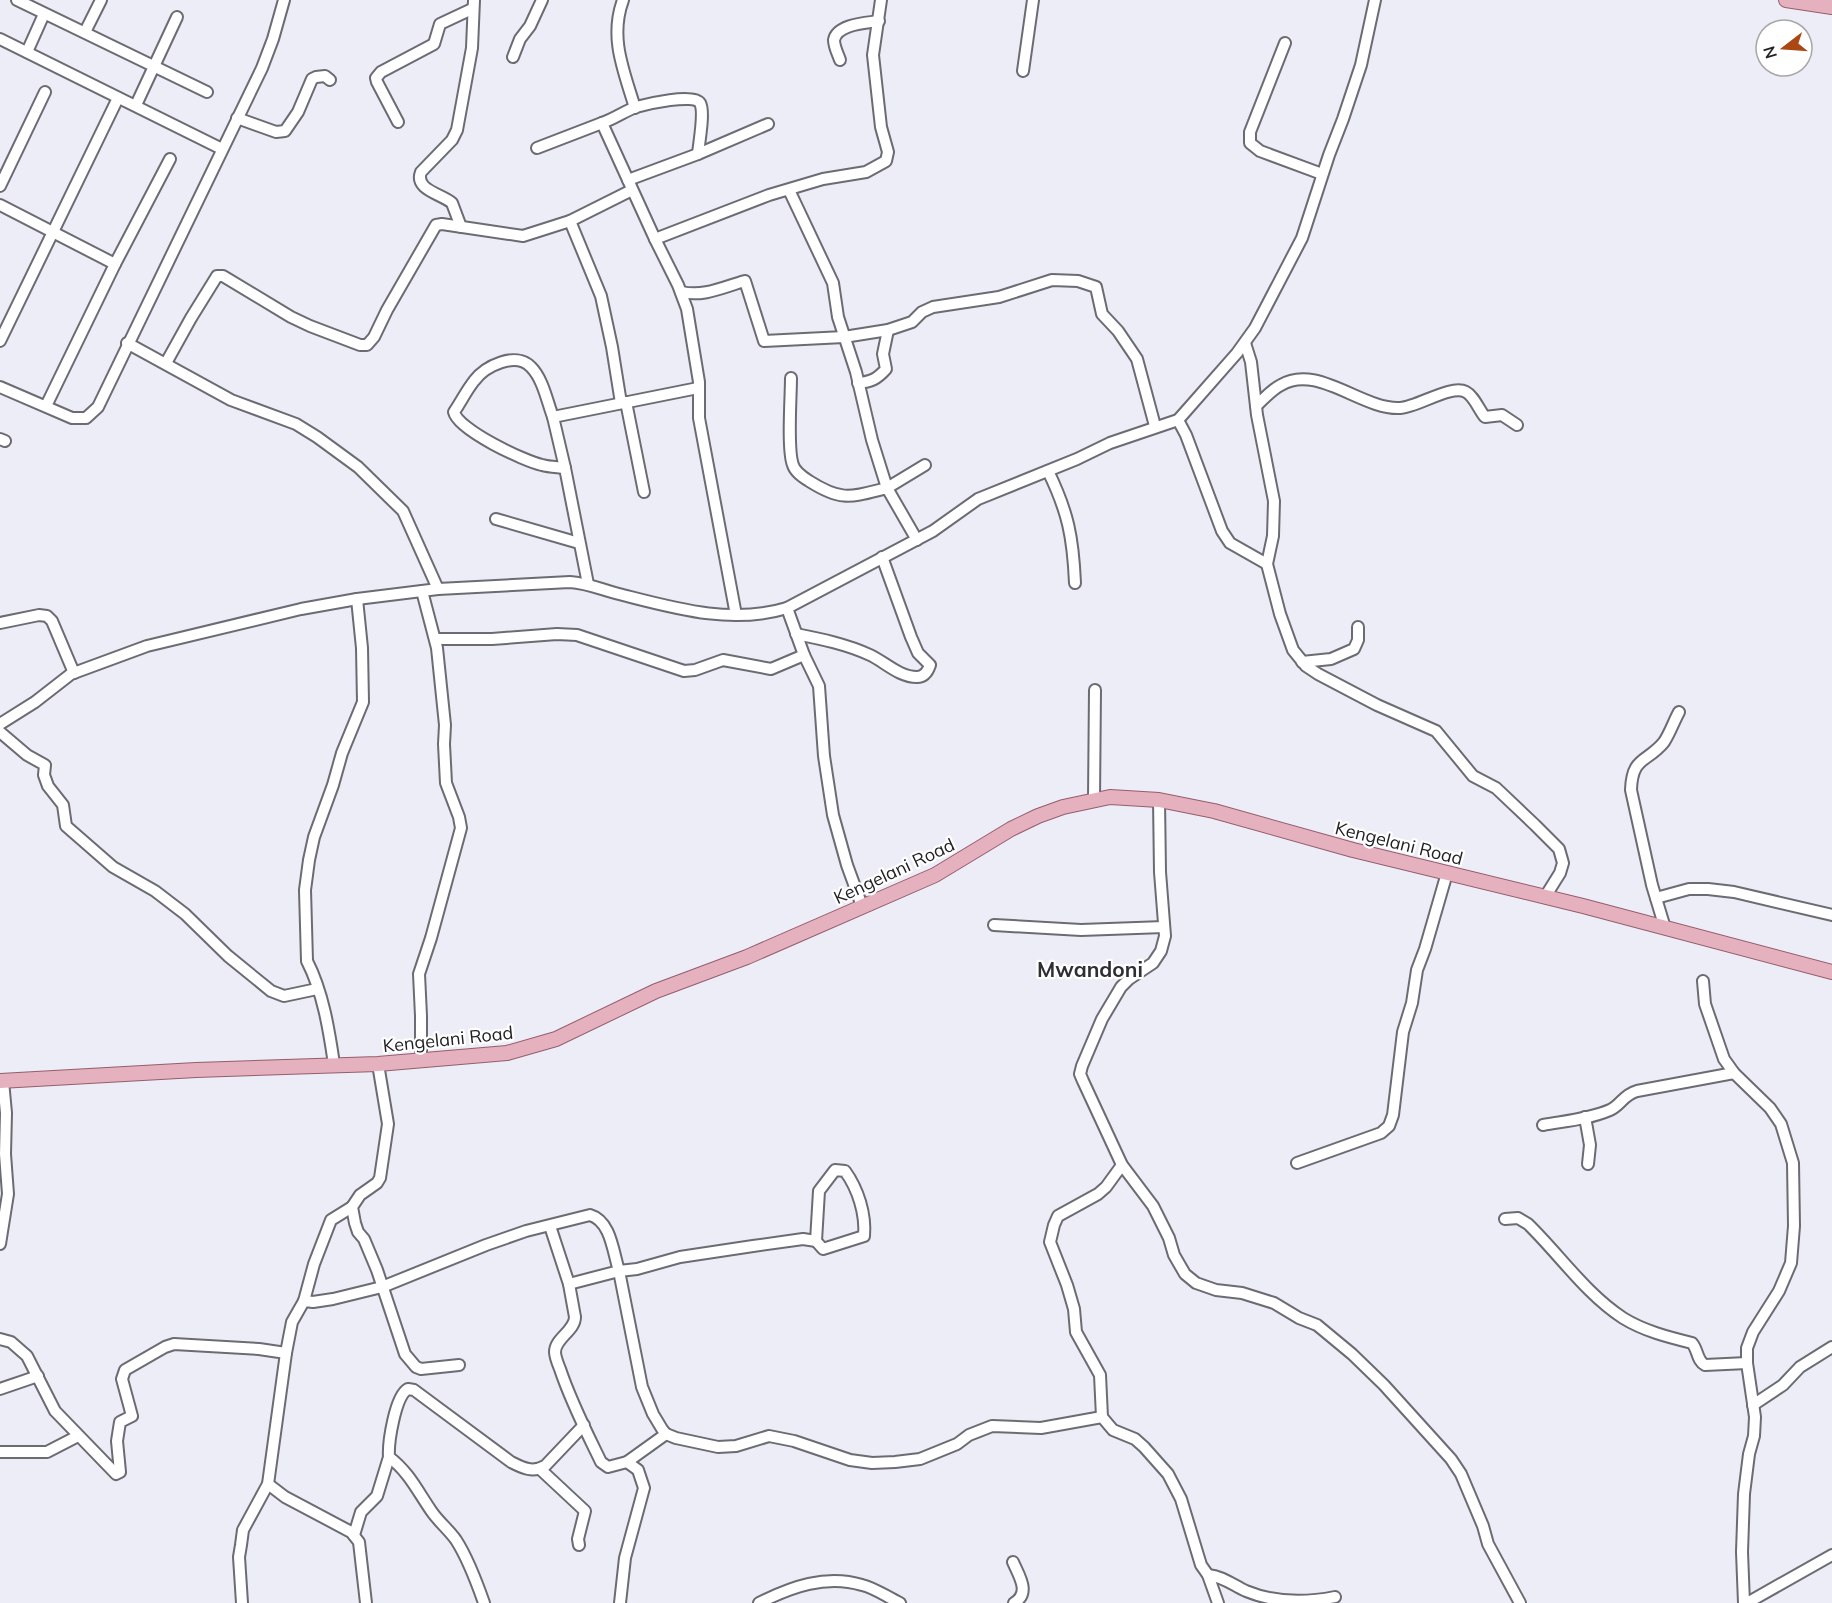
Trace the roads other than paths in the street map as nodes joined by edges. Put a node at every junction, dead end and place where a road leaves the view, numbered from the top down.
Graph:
1 (17, 0) edge
2 (101, 0) edge
3 (284, 0) edge
4 (543, 0) edge
5 (623, 0) edge
6 (880, 0) edge
7 (1033, 0) edge
8 (1375, 0) edge
9 (1785, 0) edge
10 (1824, 4) edge
11 (473, 5) edge
12 (44, 14) junction
13 (177, 17) dead end
14 (879, 21) junction
15 (85, 32) junction
16 (0, 39) edge
17 (1285, 43) dead end
18 (27, 52) junction
19 (513, 57) dead end
20 (840, 60) dead end
21 (154, 65) junction
22 (1023, 71) dead end
23 (330, 80) dead end
24 (45, 92) dead end
25 (207, 92) dead end
26 (118, 98) junction
27 (136, 105) junction
28 (635, 108) junction
29 (237, 118) junction
30 (398, 122) dead end
31 (602, 123) junction
32 (768, 124) dead end
33 (537, 148) dead end
34 (222, 149) junction
35 (698, 154) junction
36 (170, 159) dead end
37 (1322, 174) junction
38 (630, 185) junction
39 (0, 186) edge
40 (789, 190) junction
41 (0, 205) edge
42 (570, 221) junction
43 (461, 227) junction
44 (53, 231) junction
45 (654, 240) junction
46 (115, 264) junction
47 (681, 292) junction
48 (888, 330) junction
49 (844, 337) junction
50 (0, 341) edge
51 (127, 343) junction
52 (1245, 343) junction
53 (166, 363) junction
54 (791, 378) dead end
55 (858, 383) junction
56 (0, 387) edge
57 (698, 388) junction
58 (623, 403) junction
59 (46, 406) junction
60 (1256, 406) junction
61 (553, 417) junction
62 (1178, 420) junction
63 (1517, 424) dead end
64 (1155, 426) junction
65 (925, 465) dead end
66 (565, 468) junction
67 (1048, 471) junction
68 (887, 488) junction
69 (644, 492) dead end
70 (496, 519) dead end
71 (917, 540) junction
72 (579, 543) junction
73 (882, 557) junction
74 (1267, 564) junction
75 (1075, 583) dead end
76 (588, 584) junction
77 (438, 589) junction
78 (422, 591) junction
79 (357, 599) junction
80 (787, 608) junction
81 (736, 615) junction
82 (0, 623) edge
83 (1358, 627) dead end
84 (796, 634) junction
85 (436, 639) junction
86 (804, 655) junction
87 (1302, 662) junction
88 (74, 672) junction
89 (1095, 690) dead end
90 (1679, 712) dead end
91 (0, 724) edge
92 (0, 732) edge
93 (1094, 799) junction
94 (1159, 800) junction
95 (1447, 873) junction
96 (1545, 897) junction
97 (1656, 898) junction
98 (862, 906) junction
99 (1832, 915) edge
100 (994, 926) dead end
101 (1164, 927) junction
102 (1665, 928) junction
103 (1832, 972) edge
104 (1702, 981) dead end
105 (317, 989) junction
106 (421, 1060) junction
107 (334, 1064) junction
108 (378, 1064) junction
109 (1734, 1073) junction
110 (2, 1081) edge
111 (1585, 1117) junction
112 (1543, 1125) dead end
113 (1297, 1163) dead end
114 (1588, 1164) dead end
115 (1122, 1165) junction
116 (352, 1207) junction
117 (1505, 1219) dead end
118 (550, 1226) junction
119 (816, 1241) junction
120 (0, 1244) edge
121 (619, 1271) junction
122 (568, 1284) junction
123 (382, 1287) junction
124 (304, 1301) junction
125 (0, 1339) edge
126 (1832, 1347) edge
127 (286, 1353) junction
128 (1747, 1363) junction
129 (459, 1365) dead end
130 (416, 1367) junction
131 (38, 1376) junction
132 (0, 1389) edge
133 (411, 1389) junction
134 (1753, 1405) junction
135 (1102, 1417) junction
136 (584, 1425) junction
137 (666, 1434) junction
138 (78, 1436) junction
139 (0, 1452) edge
140 (389, 1457) junction
141 (627, 1462) junction
142 (540, 1469) junction
143 (268, 1484) junction
144 (354, 1535) junction
145 (579, 1545) dead end
146 (1832, 1555) edge
147 (1013, 1562) dead end
148 (1208, 1575) junction
149 (1335, 1597) dead end
150 (242, 1603) edge
151 (366, 1603) edge
152 (484, 1603) edge
153 (620, 1603) edge
154 (759, 1603) edge
155 (900, 1603) edge
156 (1014, 1603) edge
157 (1218, 1603) edge
158 (1520, 1603) edge
159 (1746, 1603) edge

1 - 12 street
2 - 15 street
3 - 29 street
4 - 19 street
5 - 28 street
6 - 14 street
7 - 22 street
8 - 37 street
9 - 10 main road
11 - 30 street
11 - 43 street
12 - 15 street
12 - 18 street
13 - 21 street
14 - 20 street
14 - 40 street
15 - 21 street
16 - 18 street
17 - 37 street
18 - 26 street
21 - 25 street
21 - 27 street
23 - 29 street
24 - 39 street
26 - 27 street
26 - 44 street
27 - 34 street
28 - 31 street
28 - 35 street
29 - 34 street
31 - 33 street
31 - 38 street
32 - 35 street
34 - 51 street
35 - 38 street
36 - 46 street
37 - 52 street
38 - 42 street
38 - 45 street
40 - 45 street
40 - 49 street
41 - 44 street
42 - 43 street
42 - 58 street
43 - 53 street
44 - 46 street
44 - 50 street
45 - 47 street
46 - 59 street
47 - 49 street
47 - 57 street
48 - 49 street
48 - 55 street
48 - 64 street
49 - 55 street
51 - 53 street
51 - 59 street
52 - 60 street
52 - 62 street
53 - 77 street
54 - 68 street
55 - 68 street
56 - 59 street
57 - 58 street
57 - 81 street
58 - 61 street
58 - 69 street
60 - 63 street
60 - 74 street
61 - 66 street
61 - 66 street
62 - 64 street
62 - 74 street
64 - 67 street
65 - 68 street
66 - 72 street
67 - 71 street
67 - 75 street
68 - 71 street
70 - 72 street
71 - 73 street
72 - 76 street
73 - 80 street
73 - 84 street
74 - 87 street
76 - 77 street
76 - 81 street
77 - 78 street
78 - 79 street
78 - 85 street
79 - 88 street
79 - 105 street
80 - 81 street
80 - 84 street
82 - 88 street
83 - 87 street
84 - 86 street
85 - 86 street
85 - 106 street
86 - 98 street
87 - 96 street
88 - 91 street
89 - 93 street
90 - 97 street
92 - 105 street
93 - 94 main road, Kengelani Road
93 - 98 main road, Kengelani Road
94 - 95 main road, Kengelani Road
94 - 101 street
95 - 96 main road, Kengelani Road
95 - 113 street
96 - 102 main road, Kengelani Road
97 - 99 street
97 - 102 street
98 - 106 main road, Kengelani Road
100 - 101 street
101 - 115 street
102 - 103 main road, Kengelani Road
104 - 109 street
105 - 107 street
106 - 108 main road, Kengelani Road
107 - 108 main road, Kengelani Road
107 - 110 main road, Kengelani Road
108 - 116 street
109 - 111 street
109 - 128 street
110 - 120 street
111 - 112 street
111 - 114 street
115 - 135 street
115 - 158 street
116 - 123 street
116 - 124 street
117 - 128 street
118 - 121 street
118 - 122 street
118 - 123 street
119 - 119 street
119 - 121 street
121 - 122 street
121 - 137 street
122 - 136 street
123 - 124 street
123 - 130 street
124 - 127 street
125 - 131 street
126 - 134 street
127 - 138 street
127 - 143 street
128 - 134 street
129 - 130 street
130 - 133 street
131 - 132 street
131 - 138 street
133 - 140 street
133 - 142 street
134 - 159 street
135 - 137 street
135 - 148 street
136 - 141 street
136 - 142 street
137 - 141 street
138 - 139 street
140 - 144 street
140 - 152 street
141 - 153 street
142 - 145 street
143 - 144 street
143 - 150 street
144 - 151 street
146 - 159 street
147 - 156 street
148 - 149 street
148 - 157 street
154 - 155 street

